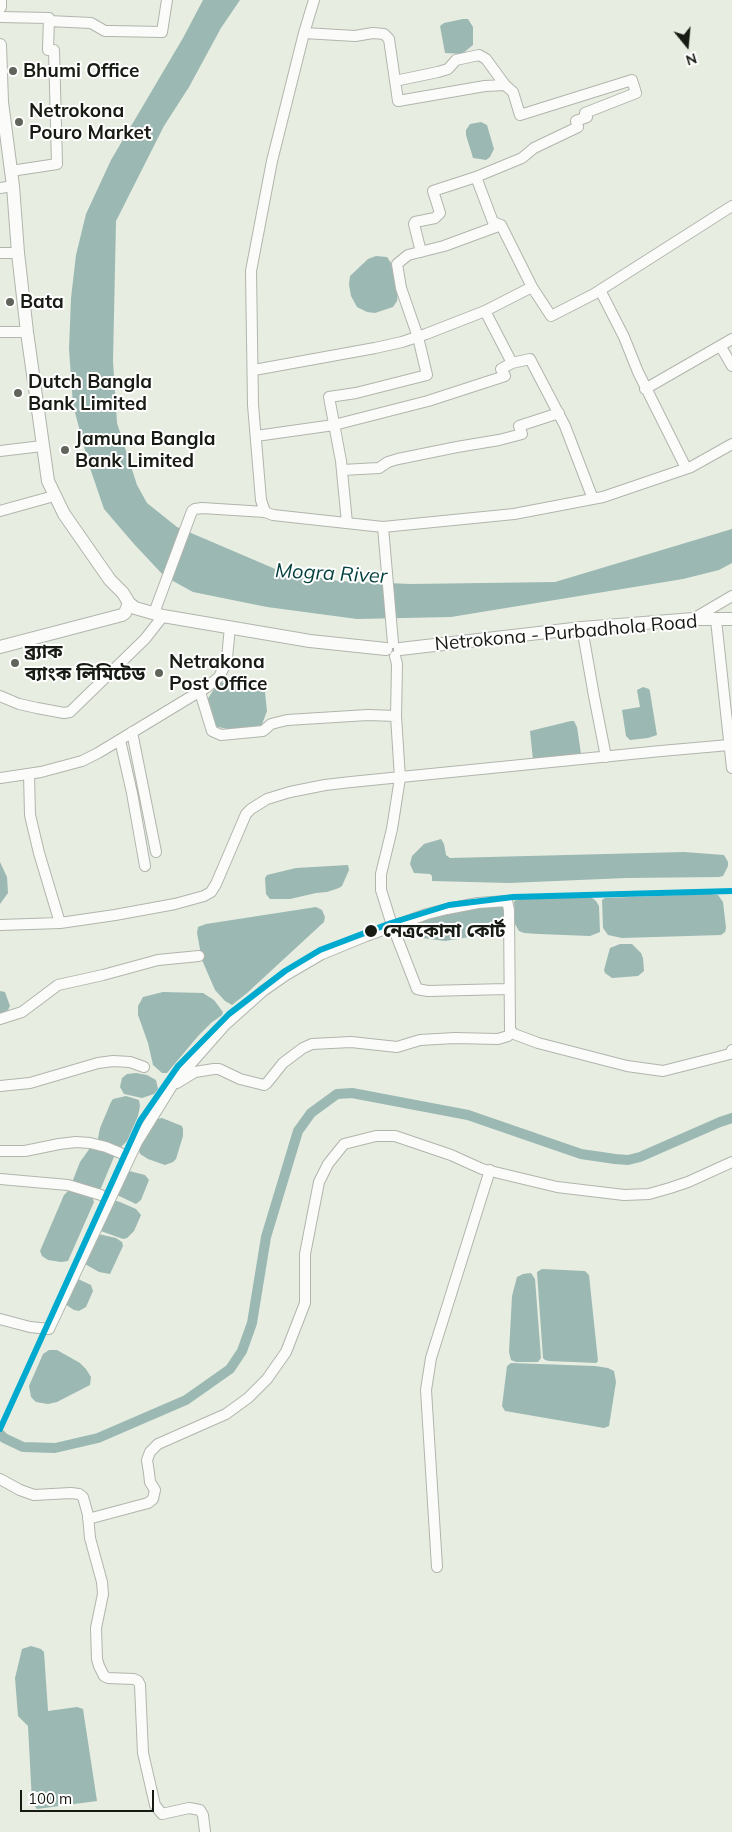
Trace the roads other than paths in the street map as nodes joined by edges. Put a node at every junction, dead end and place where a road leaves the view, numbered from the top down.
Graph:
1 (0, 0) edge
2 (167, 0) edge
3 (314, 0) edge
4 (0, 7) edge
5 (0, 17) edge
6 (49, 21) junction
7 (304, 34) junction
8 (0, 45) edge
9 (1, 77) edge
10 (395, 81) junction
11 (505, 85) junction
12 (1, 102) edge
13 (11, 171) junction
14 (476, 177) junction
15 (13, 186) junction
16 (0, 188) edge
17 (732, 206) edge
18 (501, 225) junction
19 (421, 252) junction
20 (18, 253) junction
21 (0, 254) edge
22 (532, 287) junction
23 (600, 290) junction
24 (486, 310) junction
25 (0, 332) edge
26 (27, 332) junction
27 (418, 337) junction
28 (732, 340) edge
29 (721, 347) junction
30 (512, 363) junction
31 (732, 366) edge
32 (254, 370) junction
33 (646, 389) junction
34 (559, 413) junction
35 (334, 425) junction
36 (256, 436) junction
37 (732, 444) edge
38 (42, 446) junction
39 (0, 452) edge
40 (686, 468) junction
41 (342, 470) junction
42 (54, 496) junction
43 (593, 499) junction
44 (0, 511) edge
45 (265, 512) junction
46 (347, 523) junction
47 (383, 527) junction
48 (732, 596) edge
49 (129, 603) junction
50 (159, 615) junction
51 (693, 619) junction
52 (732, 619) edge
53 (716, 620) junction
54 (230, 627) junction
55 (582, 628) junction
56 (393, 646) junction
57 (0, 647) edge
58 (200, 692) junction
59 (0, 696) edge
60 (396, 716) junction
61 (132, 732) junction
62 (120, 740) junction
63 (730, 741) edge
64 (606, 757) junction
65 (732, 768) edge
66 (29, 774) junction
67 (0, 778) edge
68 (400, 778) junction
69 (156, 852) dead end
70 (145, 866) dead end
71 (60, 923) junction
72 (0, 925) edge
73 (392, 926) junction
74 (199, 956) dead end
75 (506, 989) dead end
76 (0, 1019) edge
77 (511, 1032) junction
78 (732, 1050) edge
79 (144, 1067) dead end
80 (172, 1084) junction
81 (0, 1086) edge
82 (0, 1151) edge
83 (130, 1157) junction
84 (732, 1162) edge
85 (490, 1170) junction
86 (0, 1179) edge
87 (101, 1195) dead end
88 (0, 1318) edge
89 (0, 1479) edge
90 (88, 1520) junction
91 (437, 1567) dead end
92 (206, 1832) edge

1 - 4 main road
2 - 6 street
3 - 7 street
5 - 6 street
6 - 13 street
7 - 10 street
7 - 32 street
8 - 9 main road
9 - 12 main road
10 - 11 street
10 - 11 street
11 - 14 street
12 - 13 main road
13 - 15 main road
14 - 18 street
14 - 19 street
15 - 16 street
15 - 20 main road
17 - 23 street
18 - 19 street
18 - 22 street
19 - 27 street
20 - 21 street
20 - 26 main road
22 - 23 street
22 - 24 street
23 - 33 street
24 - 27 street
24 - 30 street
25 - 26 street
26 - 38 main road
27 - 32 street
27 - 35 street
28 - 29 street
29 - 31 street
29 - 33 street
30 - 34 street
30 - 35 street
32 - 36 street
33 - 40 street
34 - 41 street
34 - 43 street
35 - 36 street
35 - 41 street
36 - 45 street
37 - 40 street
38 - 39 street
38 - 42 main road
40 - 43 street
41 - 46 street
42 - 44 street
42 - 49 main road
43 - 47 street
45 - 46 street
45 - 50 street
46 - 47 street
47 - 56 street
48 - 51 street
49 - 50 main road, Netrokona - Purbadhola Road
49 - 57 main road
50 - 54 main road, Netrokona - Purbadhola Road
50 - 59 street
51 - 53 main road, Netrokona - Purbadhola Road
51 - 55 main road, Netrokona - Purbadhola Road
52 - 53 main road, Netrokona - Purbadhola Road
53 - 63 street
54 - 56 main road, Netrokona - Purbadhola Road
54 - 58 street
55 - 56 main road, Netrokona - Purbadhola Road
55 - 64 street
56 - 60 street
58 - 60 street
58 - 61 street
60 - 68 street
61 - 62 street
61 - 69 street
62 - 66 street
62 - 70 street
63 - 64 street
63 - 65 street
64 - 68 street
66 - 67 street
66 - 71 street
68 - 71 street
68 - 73 street
71 - 72 street
73 - 75 street
73 - 77 street
73 - 80 street
74 - 76 street
77 - 78 street
77 - 80 street
79 - 81 street
80 - 83 street
82 - 83 street
83 - 88 street
84 - 85 street
85 - 90 street
85 - 91 street
86 - 87 street
89 - 90 street
90 - 92 street

